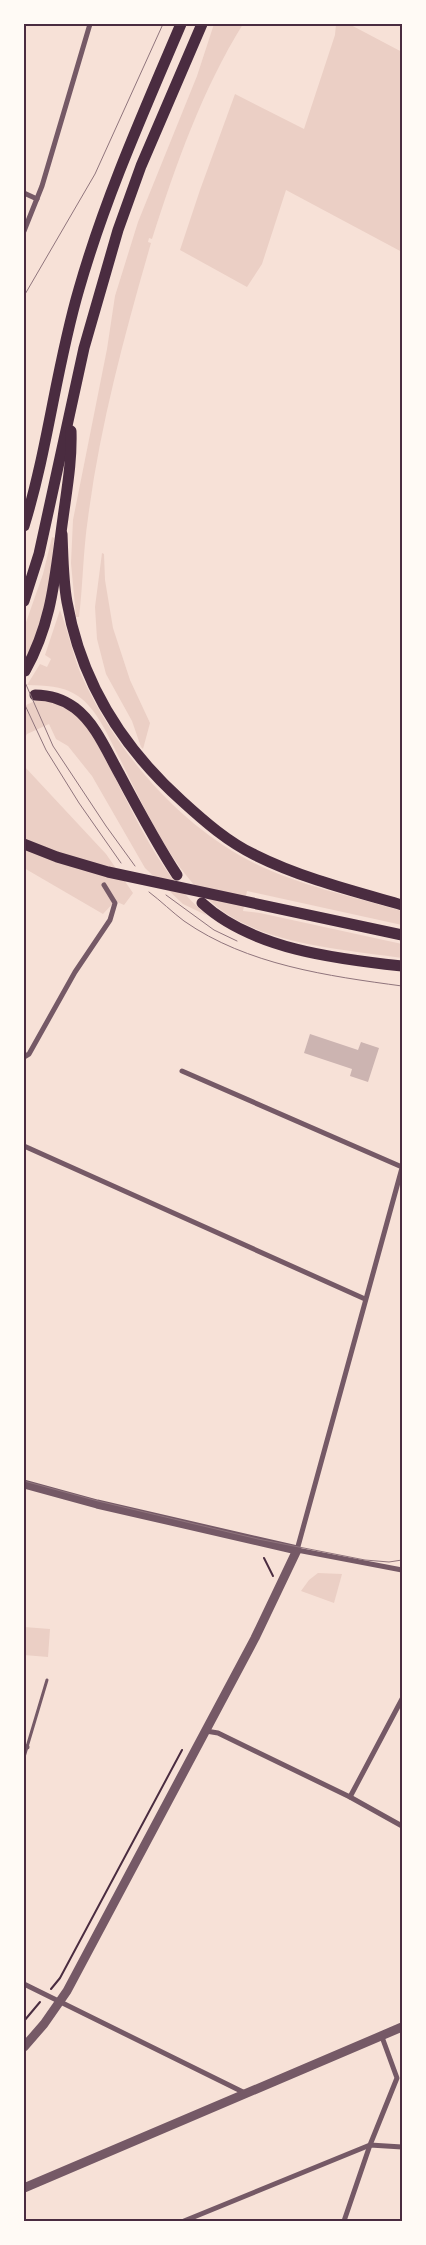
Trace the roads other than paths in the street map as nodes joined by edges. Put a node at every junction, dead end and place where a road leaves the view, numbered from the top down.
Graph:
1 (90, 24) edge
2 (181, 24) edge
3 (202, 24) edge
4 (24, 192) edge
5 (37, 200) junction
6 (24, 231) edge
7 (71, 409) junction
8 (42, 450) junction
9 (24, 494) edge
10 (24, 526) edge
11 (62, 534) junction
12 (24, 601) edge
13 (25, 672) dead end
14 (36, 695) dead end
15 (24, 844) edge
16 (178, 875) dead end
17 (104, 885) dead end
18 (202, 903) dead end
19 (402, 905) edge
20 (402, 935) edge
21 (402, 966) edge
22 (24, 1056) edge
23 (182, 1071) dead end
24 (24, 1146) edge
25 (402, 1167) edge
26 (365, 1299) junction
27 (24, 1484) edge
28 (297, 1550) junction
29 (401, 1568) edge
30 (47, 1680) dead end
31 (402, 1699) edge
32 (206, 1731) junction
33 (25, 1747) edge
34 (24, 1757) edge
35 (350, 1797) junction
36 (402, 1826) edge
37 (24, 1984) edge
38 (61, 2002) junction
39 (402, 2027) edge
40 (382, 2037) junction
41 (24, 2046) edge
42 (245, 2093) junction
43 (370, 2145) junction
44 (402, 2147) edge
45 (24, 2188) edge
46 (184, 2221) edge
47 (344, 2221) edge

1 - 5 street
2 - 8 highway
3 - 7 highway
4 - 5 street
5 - 6 street
7 - 11 highway
7 - 12 highway
8 - 9 highway
8 - 10 highway
11 - 13 highway
11 - 19 highway
14 - 16 highway
15 - 20 highway
17 - 22 street
18 - 21 highway
23 - 25 street
24 - 26 street
25 - 26 street
26 - 28 street
27 - 28 street
28 - 29 street
28 - 32 street
30 - 33 lane
31 - 35 street
32 - 35 street
32 - 38 street
33 - 34 lane
35 - 36 street
37 - 38 street
38 - 41 street
38 - 42 street
39 - 40 street
40 - 42 street
40 - 43 street
42 - 45 street
43 - 44 street
43 - 46 street
43 - 47 street

